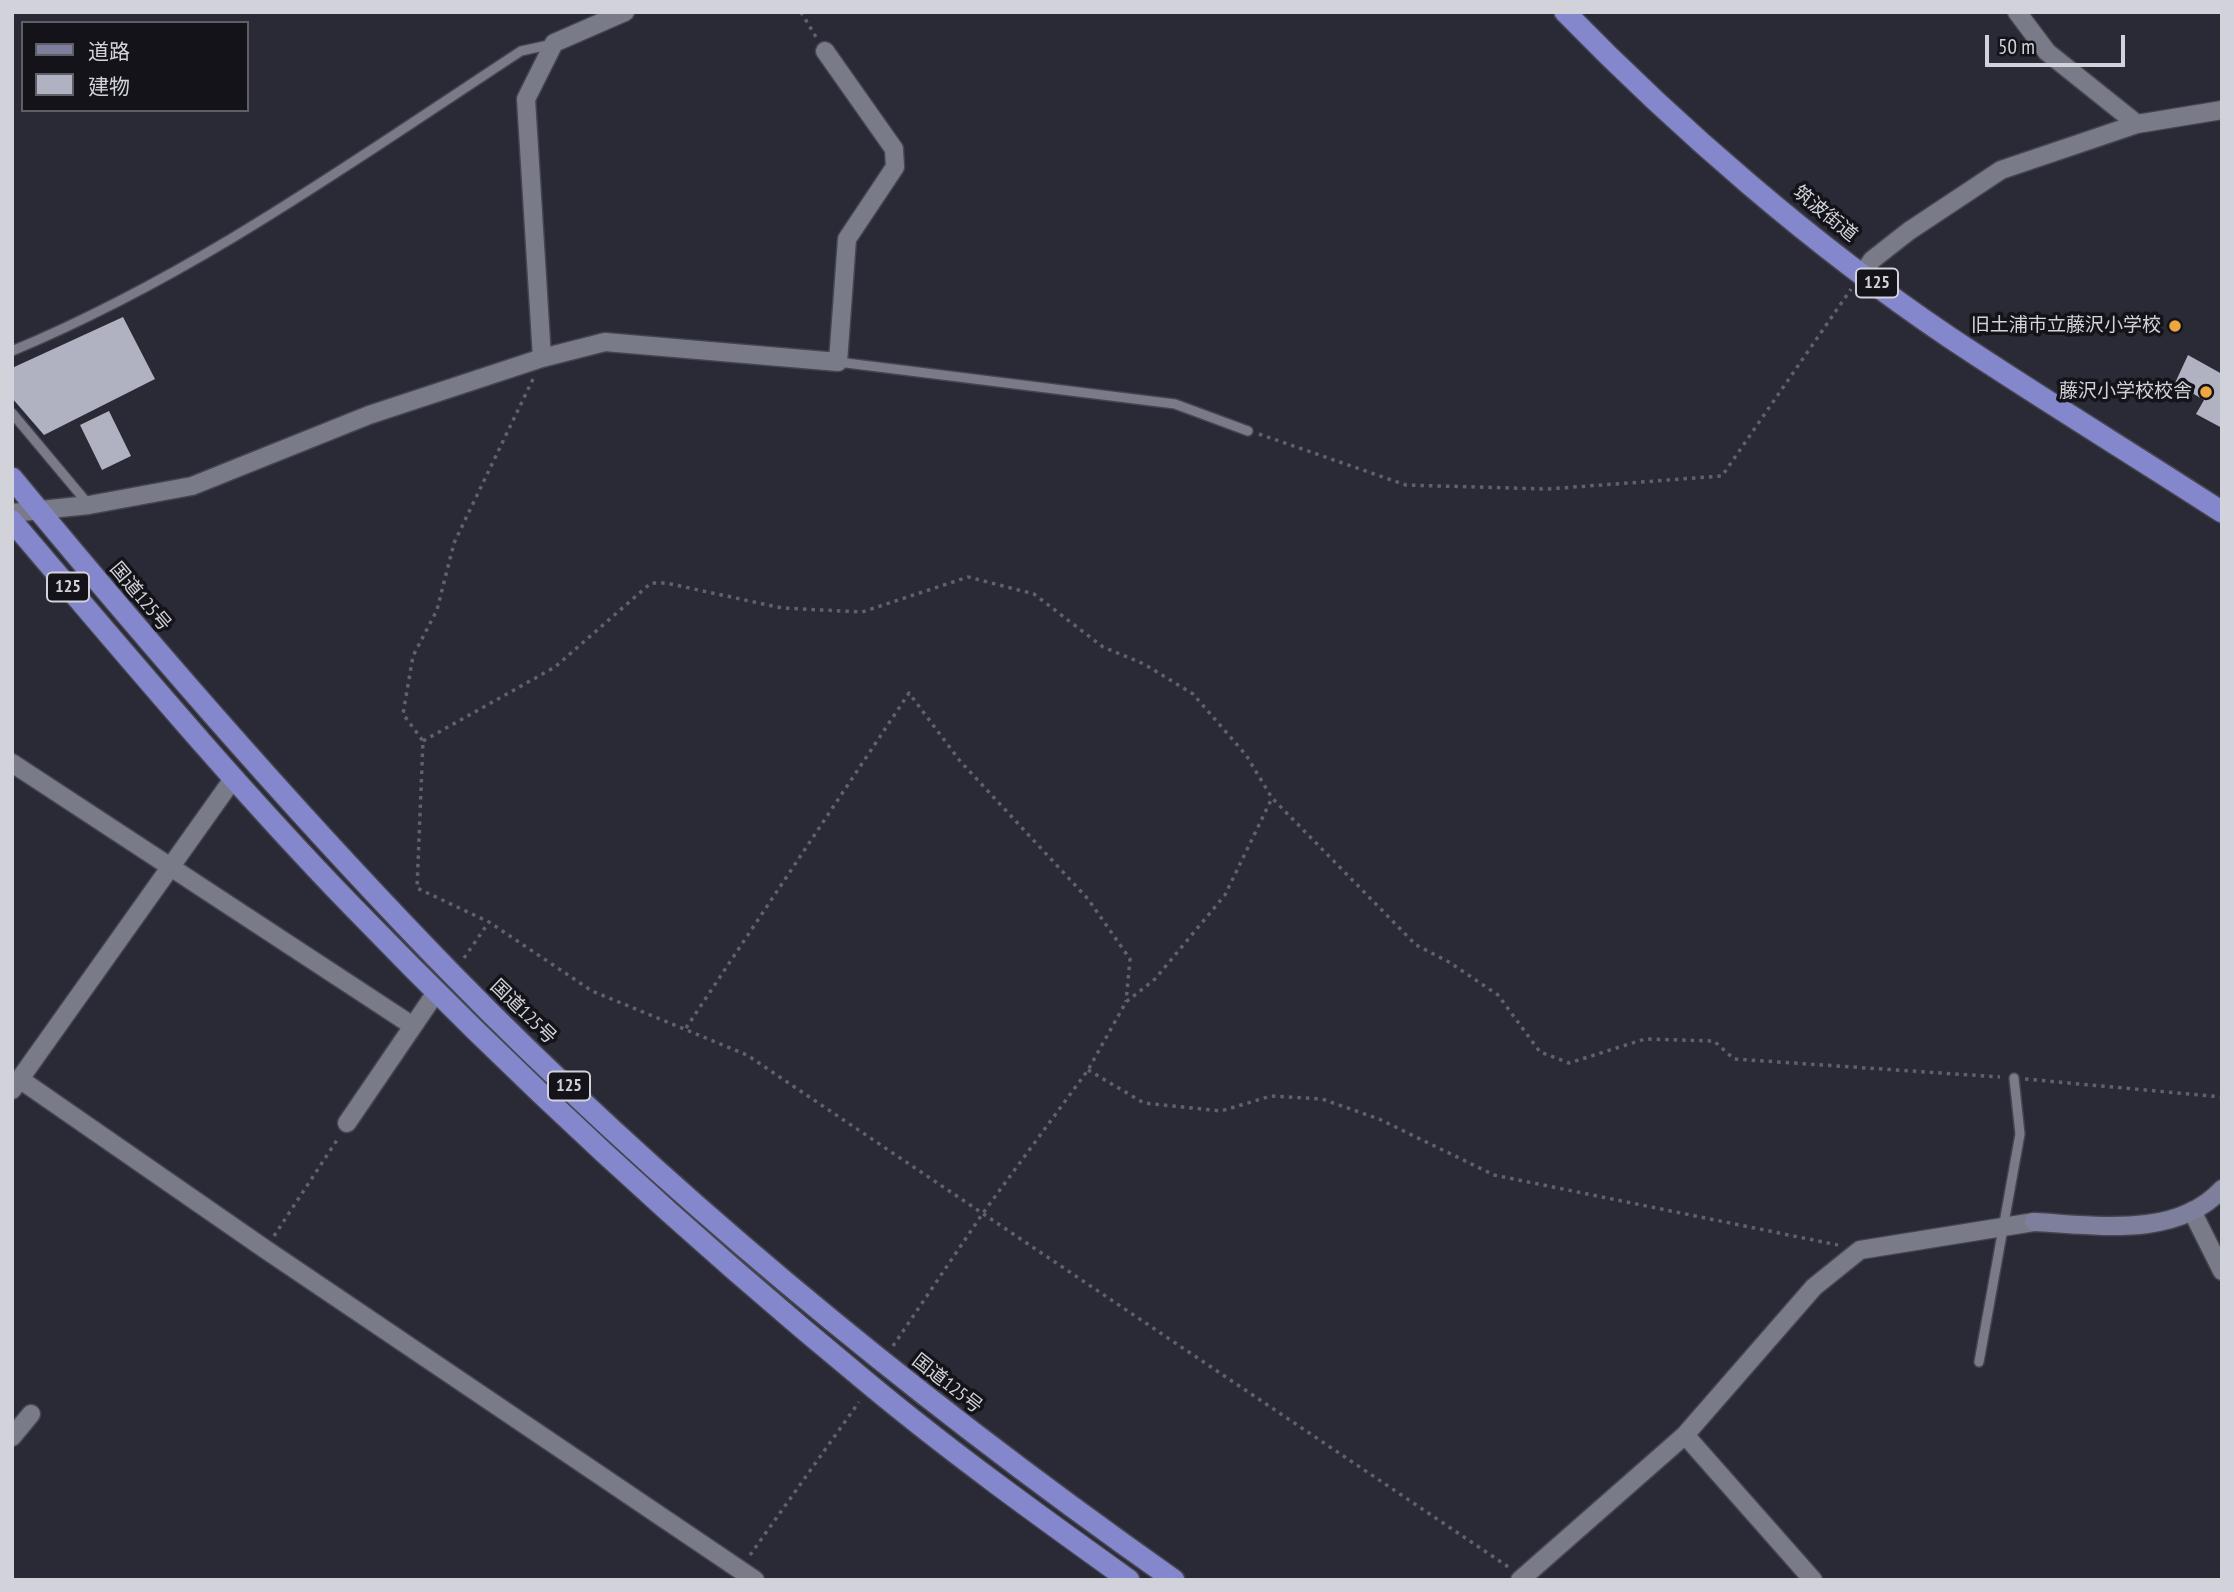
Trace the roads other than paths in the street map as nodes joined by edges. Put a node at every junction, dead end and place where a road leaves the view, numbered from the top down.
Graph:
1 (625, 12) edge
2 (1565, 12) edge
3 (2017, 12) edge
4 (554, 43) junction
5 (824, 51) road end
6 (2222, 110) edge
7 (2137, 124) junction
8 (1863, 273) junction
9 (12, 351) edge
10 (542, 358) junction
11 (838, 362) junction
12 (12, 413) edge
13 (1248, 431) road end
14 (12, 478) edge
15 (89, 505) junction
16 (40, 512) junction
17 (2222, 512) edge
18 (12, 513) edge
19 (12, 521) edge
20 (12, 763) edge
21 (233, 779) junction
22 (170, 867) junction
23 (437, 991) junction
24 (413, 1026) junction
25 (2014, 1078) road end
26 (17, 1085) edge
27 (347, 1123) road end
28 (2222, 1189) edge
29 (2192, 1211) junction
30 (2004, 1227) junction
31 (2222, 1271) edge
32 (1979, 1362) dead end
33 (31, 1414) dead end
34 (1685, 1435) junction
35 (12, 1437) edge
36 (1522, 1578) edge
37 (755, 1580) edge
38 (1129, 1580) edge
39 (1174, 1580) edge
40 (1813, 1580) edge

1 - 4 street
2 - 8 highway, 筑波街道 / 125
3 - 7 street
4 - 9 lane
4 - 10 street
5 - 11 street
6 - 7 street
7 - 8 street
8 - 17 highway, 筑波街道 / 125
10 - 11 street
10 - 15 street
11 - 13 lane
12 - 15 lane
14 - 16 highway, 国道125号 / 125
15 - 16 street
16 - 18 street
16 - 39 highway, 国道125号 / 125
19 - 21 highway, 125
20 - 22 street
21 - 22 street
21 - 23 highway, 125
22 - 24 street
22 - 26 street
23 - 24 street
23 - 38 highway, 125
24 - 27 street
25 - 30 lane
26 - 37 street
28 - 29 street
29 - 30 street
29 - 31 street
30 - 32 lane
30 - 34 street
33 - 35 street
34 - 36 street
34 - 40 street

